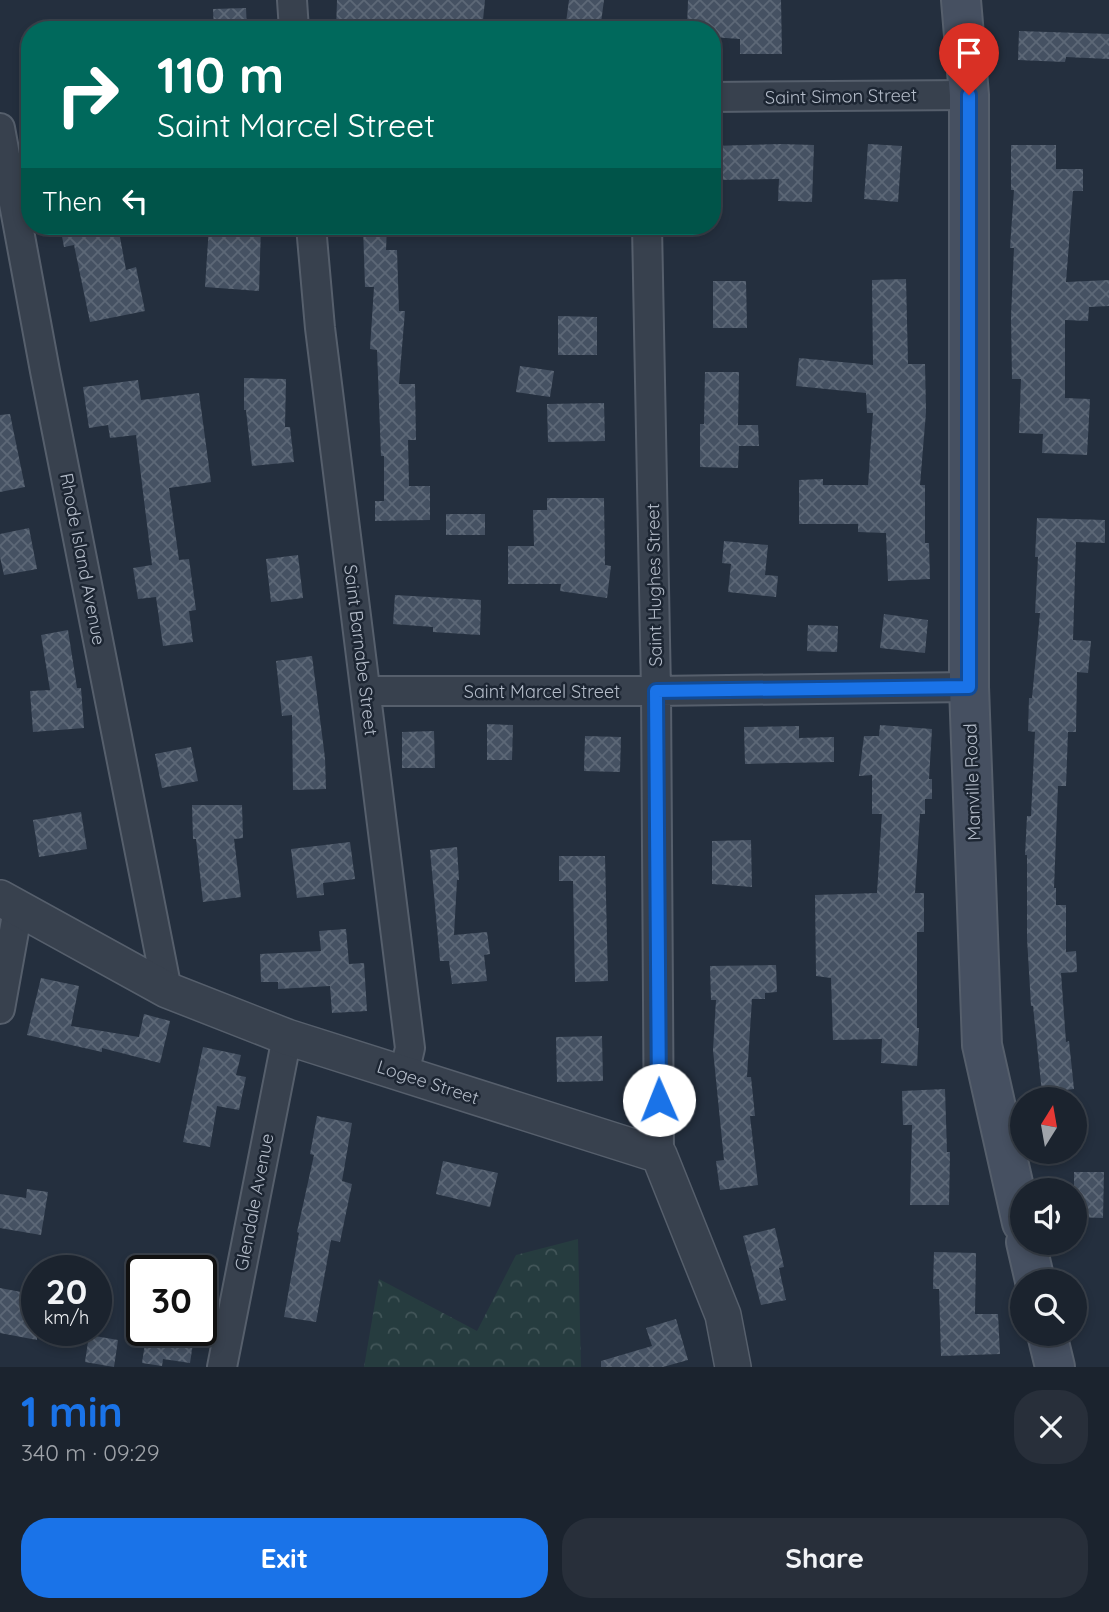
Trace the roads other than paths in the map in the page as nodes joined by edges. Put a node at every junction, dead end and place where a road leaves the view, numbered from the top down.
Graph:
1 (292, 0) edge
2 (961, 0) edge
3 (293, 21) edge
4 (969, 95) junction
5 (721, 97) edge
6 (0, 128) edge
7 (312, 235) edge
8 (647, 235) edge
9 (969, 687) junction
10 (367, 691) junction
11 (656, 691) junction
12 (9, 904) edge
13 (167, 990) junction
14 (0, 1009) edge
15 (286, 1037) junction
16 (404, 1074) junction
17 (659, 1155) junction
18 (1012, 1178) edge
19 (1050, 1346) edge
20 (222, 1367) edge
21 (733, 1367) edge
22 (1055, 1367) edge

1 - 3 street
2 - 4 main road, Manville Road
4 - 5 street, Saint Simon Street
4 - 9 main road, Manville Road
6 - 13 street, Rhode Island Avenue
7 - 10 street, Saint Barnabe Street
8 - 11 street, Saint Hughes Street
9 - 11 street, Saint Marcel Street
9 - 18 main road, Manville Road
10 - 11 street, Saint Marcel Street
10 - 16 street, Saint Barnabe Street
11 - 17 street, Saint Hughes Street
12 - 13 street, Logee Street
12 - 14 street
13 - 15 street, Logee Street
15 - 16 street, Logee Street
15 - 20 street, Glendale Avenue
16 - 17 street, Logee Street
17 - 21 street
19 - 22 main road

